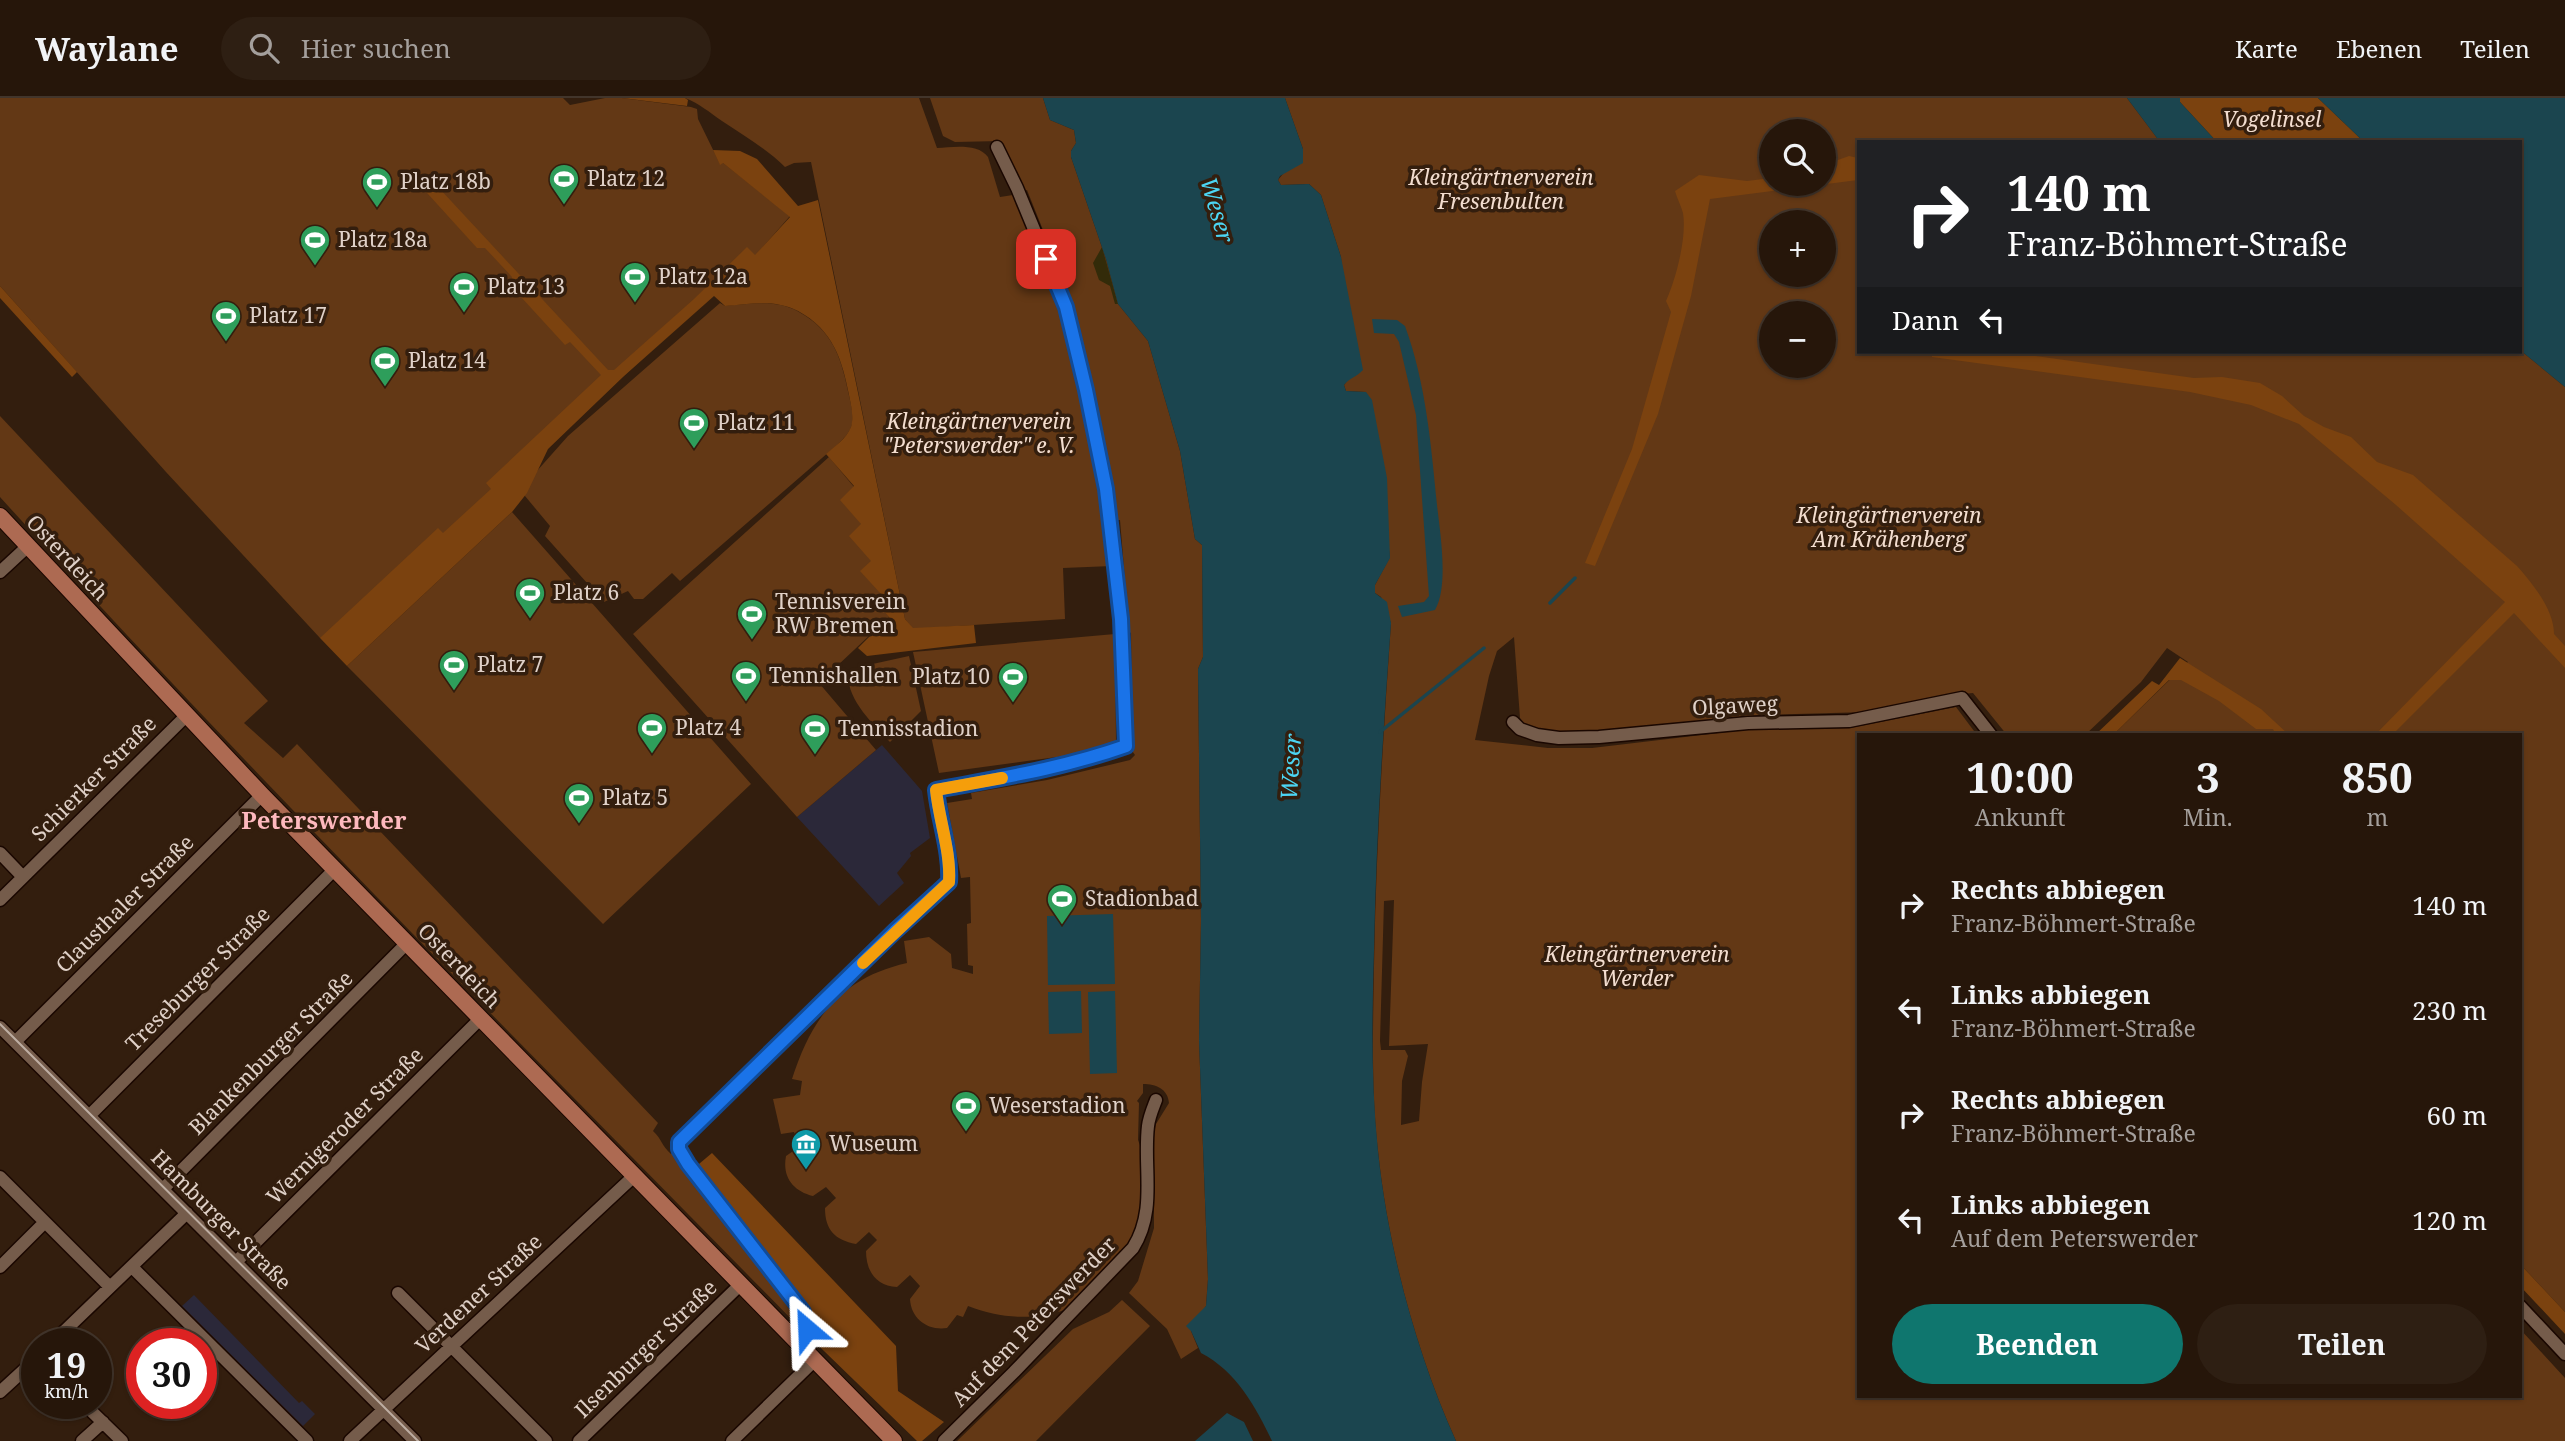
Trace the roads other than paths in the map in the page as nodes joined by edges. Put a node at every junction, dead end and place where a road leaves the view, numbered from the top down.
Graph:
1 (997, 147) dead end
2 (0, 516) edge
3 (27, 547) junction
4 (0, 572) edge
5 (186, 716) junction
6 (1513, 722) dead end
7 (1989, 733) edge
8 (262, 794) junction
9 (0, 853) edge
10 (335, 869) junction
11 (23, 877) junction
12 (0, 900) edge
13 (407, 943) junction
14 (481, 1018) junction
15 (0, 1027) edge
16 (15, 1042) junction
17 (1156, 1100) dead end
18 (89, 1116) junction
19 (634, 1176) junction
20 (0, 1177) edge
21 (163, 1189) junction
22 (187, 1213) junction
23 (45, 1222) junction
24 (236, 1262) junction
25 (0, 1267) edge
26 (132, 1267) junction
27 (741, 1284) junction
28 (110, 1287) junction
29 (398, 1293) dead end
30 (2522, 1308) edge
31 (68, 1328) edge
32 (798, 1344) junction
33 (450, 1347) junction
34 (2565, 1354) edge
35 (815, 1360) junction
36 (21, 1373) edge
37 (0, 1392) edge
38 (383, 1409) junction
39 (100, 1419) edge
40 (103, 1422) junction
41 (82, 1441) edge
42 (122, 1441) edge
43 (307, 1441) edge
44 (350, 1441) edge
45 (415, 1441) edge
46 (546, 1441) edge
47 (579, 1441) edge
48 (732, 1441) edge
49 (894, 1441) edge
50 (944, 1441) edge

1 - 32 street
2 - 3 main road, Osterdeich
3 - 4 street
3 - 5 main road, Osterdeich
5 - 8 main road, Osterdeich
5 - 11 street, Schierker Straße
6 - 7 street, Olgaweg
8 - 10 main road, Osterdeich
8 - 16 street, Clausthaler Straße
9 - 11 street
10 - 13 main road, Osterdeich
10 - 18 street, Treseburger Straße
11 - 12 street, Schierker Straße
13 - 14 main road, Osterdeich
13 - 21 street, Blankenburger Straße
14 - 19 main road, Osterdeich
14 - 24 street, Wernigeroder Straße
15 - 16 street, Hamburger Straße
16 - 18 street, Hamburger Straße
17 - 50 street, Auf dem Peterswerder
18 - 21 street, Hamburger Straße
19 - 27 main road, Osterdeich
19 - 33 street, Verdener Straße
20 - 23 street
21 - 22 street, Hamburger Straße
22 - 24 street, Hamburger Straße
22 - 26 street
23 - 25 street
23 - 28 street
24 - 38 street, Hamburger Straße
26 - 28 street
26 - 43 street
27 - 32 main road, Osterdeich
27 - 47 street, Ilsenburger Straße
28 - 31 street
29 - 33 street
30 - 34 street
32 - 35 main road, Osterdeich
33 - 38 street, Verdener Straße
33 - 46 street
35 - 48 street
35 - 49 main road, Osterdeich
36 - 37 street
38 - 44 street, Verdener Straße
38 - 45 street, Hamburger Straße
39 - 40 street
40 - 41 street
40 - 42 street

